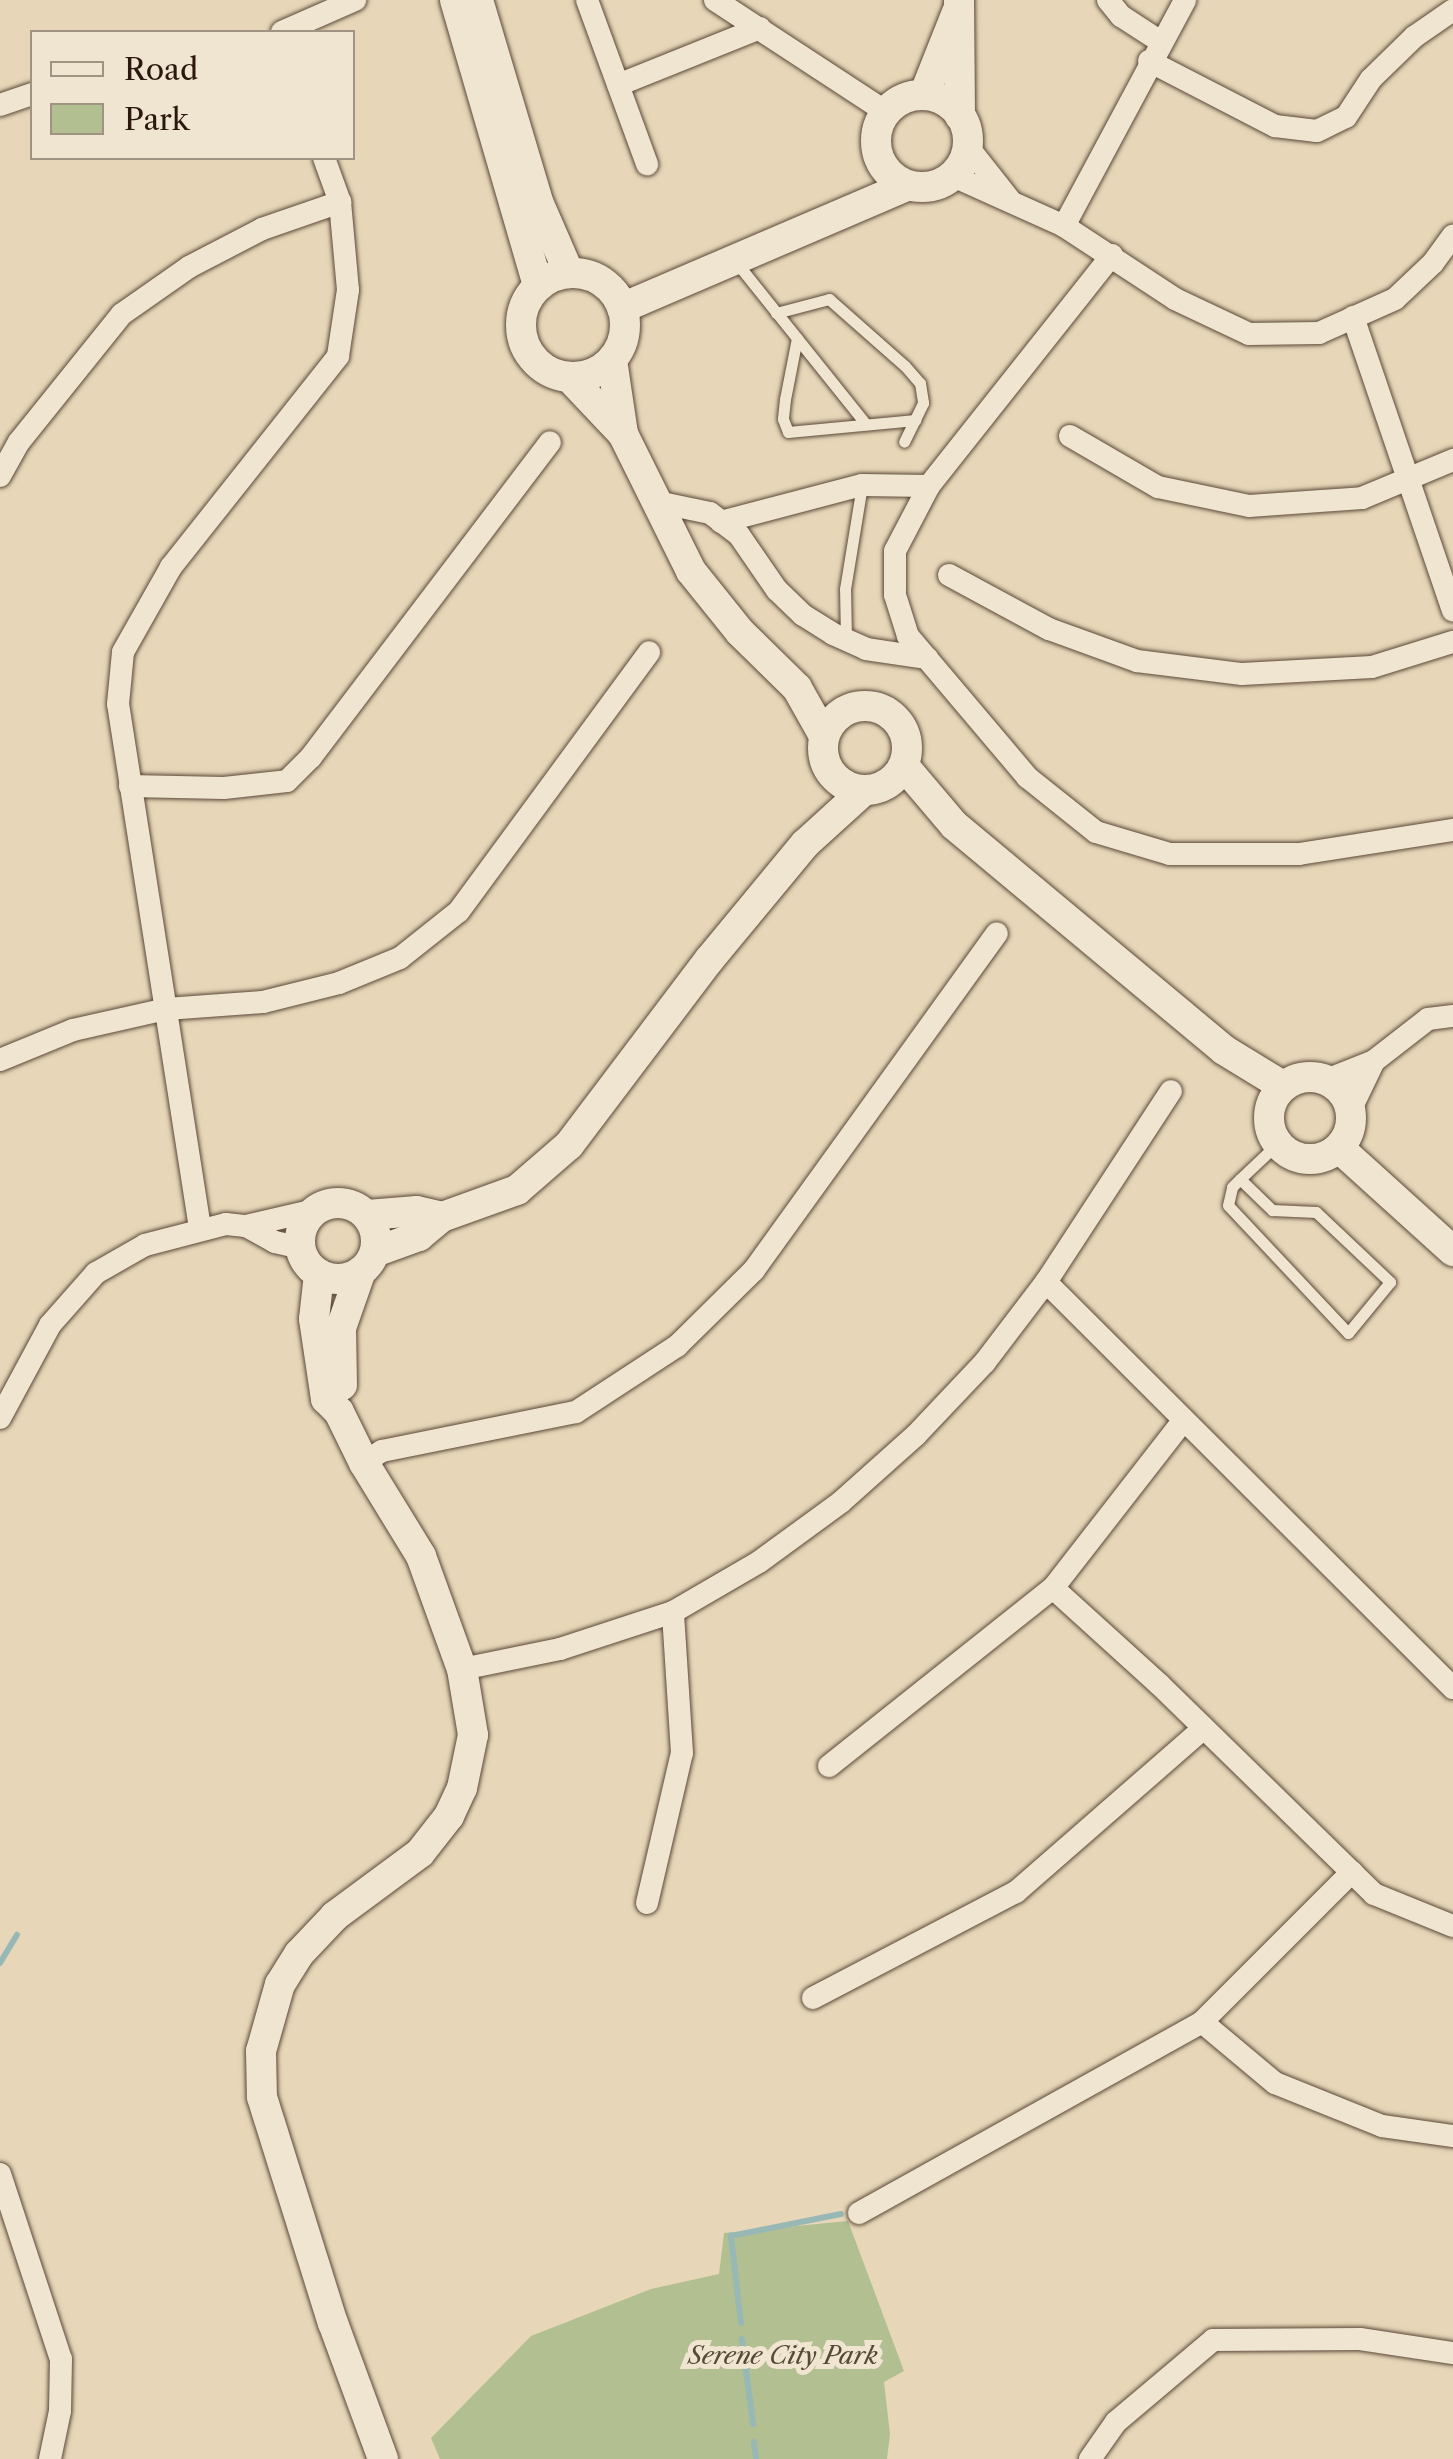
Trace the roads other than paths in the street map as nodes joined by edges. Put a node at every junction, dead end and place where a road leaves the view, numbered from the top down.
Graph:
1 (355, 0) edge
2 (455, 0) edge
3 (478, 0) edge
4 (587, 0) edge
5 (715, 0) edge
6 (1108, 0) edge
7 (1185, 0) edge
8 (960, 2) edge
9 (1453, 10) edge
10 (760, 28) junction
11 (287, 30) edge
12 (1155, 51) junction
13 (618, 85) junction
14 (30, 95) edge
15 (924, 95) junction
16 (0, 105) edge
17 (886, 112) junction
18 (960, 116) junction
19 (968, 147) junction
20 (325, 160) edge
21 (647, 164) dead end
22 (953, 176) junction
23 (896, 177) junction
24 (340, 202) junction
25 (1012, 202) junction
26 (1064, 226) junction
27 (1453, 235) edge
28 (1112, 255) junction
29 (736, 262) junction
30 (569, 273) junction
31 (538, 286) junction
32 (622, 308) junction
33 (776, 313) junction
34 (1354, 318) junction
35 (796, 338) junction
36 (612, 360) junction
37 (569, 377) junction
38 (915, 420) junction
39 (866, 424) junction
40 (623, 434) junction
41 (1070, 436) dead end
42 (550, 442) dead end
43 (904, 442) dead end
44 (1453, 460) edge
45 (0, 476) edge
46 (1405, 478) junction
47 (862, 485) junction
48 (929, 486) junction
49 (657, 502) junction
50 (721, 522) junction
51 (949, 575) dead end
52 (1453, 610) edge
53 (846, 640) junction
54 (1453, 642) edge
55 (650, 652) dead end
56 (927, 658) junction
57 (797, 688) junction
58 (853, 707) junction
59 (824, 736) junction
60 (830, 770) junction
61 (883, 782) junction
62 (130, 786) junction
63 (1453, 830) edge
64 (805, 844) junction
65 (997, 933) dead end
66 (166, 1009) junction
67 (1453, 1016) edge
68 (1224, 1050) junction
69 (0, 1060) edge
70 (1374, 1061) junction
71 (1329, 1079) junction
72 (1283, 1086) junction
73 (1172, 1091) dead end
74 (1352, 1109) junction
75 (1273, 1130) junction
76 (1339, 1148) junction
77 (1240, 1180) junction
78 (315, 1210) junction
79 (366, 1215) junction
80 (442, 1217) junction
81 (246, 1226) junction
82 (200, 1228) junction
83 (301, 1248) junction
84 (1453, 1251) edge
85 (368, 1262) junction
86 (320, 1274) junction
87 (1046, 1282) junction
88 (339, 1412) junction
89 (0, 1418) edge
90 (1183, 1421) junction
91 (364, 1464) junction
92 (1053, 1588) junction
93 (673, 1612) junction
94 (462, 1669) junction
95 (1453, 1688) edge
96 (1204, 1728) junction
97 (829, 1766) dead end
98 (1352, 1872) junction
99 (648, 1902) dead end
100 (1453, 1926) edge
101 (813, 1998) dead end
102 (1202, 2022) junction
103 (1453, 2136) edge
104 (0, 2174) edge
105 (859, 2213) dead end
106 (1453, 2353) edge
107 (50, 2459) edge
108 (383, 2459) edge
109 (1090, 2459) edge

1 - 11 street
2 - 31 street
3 - 30 street
4 - 13 street
5 - 10 street
6 - 12 street
7 - 12 street
8 - 15 street
8 - 18 street
9 - 12 street
10 - 13 street
10 - 17 street
12 - 26 street
13 - 21 street
14 - 16 street
15 - 17 street
15 - 18 street
17 - 23 street
18 - 19 street
19 - 22 street
19 - 25 street
20 - 24 street
22 - 23 street
22 - 25 street
23 - 29 street
24 - 45 street
24 - 62 street
25 - 26 street
26 - 28 street
27 - 34 street
28 - 34 street
28 - 48 street
29 - 32 street
29 - 33 lane
30 - 31 street
30 - 32 street
31 - 37 street
32 - 36 street
33 - 35 lane
33 - 38 lane
34 - 46 street
35 - 39 lane
35 - 39 lane
36 - 37 street
36 - 40 street
37 - 40 street
38 - 39 lane
38 - 43 lane
40 - 49 street
41 - 46 street
42 - 62 street
44 - 46 street
46 - 52 street
47 - 48 street
47 - 50 street
47 - 53 lane
48 - 56 street
49 - 50 street
49 - 57 street
50 - 53 street
51 - 54 street
53 - 56 street
55 - 66 street
56 - 63 street
57 - 58 street
57 - 59 street
58 - 59 street
58 - 61 street
59 - 60 street
60 - 61 street
60 - 64 street
61 - 64 street
61 - 68 street
62 - 66 street
64 - 80 street
65 - 91 street
66 - 69 street
66 - 82 street
67 - 70 street
68 - 72 street
68 - 75 street
70 - 71 street
70 - 74 street
71 - 72 street
71 - 74 street
72 - 75 street
73 - 87 street
74 - 76 street
75 - 76 street
75 - 77 lane
76 - 84 street
77 - 77 lane
78 - 79 street
78 - 81 street
78 - 83 street
79 - 80 street
79 - 85 street
80 - 85 street
81 - 82 street
81 - 83 street
82 - 89 street
83 - 86 street
85 - 86 street
85 - 88 street
86 - 88 street
87 - 90 street
87 - 93 street
88 - 91 street
90 - 92 street
90 - 95 street
91 - 94 street
92 - 96 street
92 - 97 street
93 - 94 street
93 - 99 street
94 - 108 street
96 - 98 street
96 - 101 street
98 - 100 street
98 - 102 street
102 - 103 street
102 - 105 street
104 - 107 street
106 - 109 street

